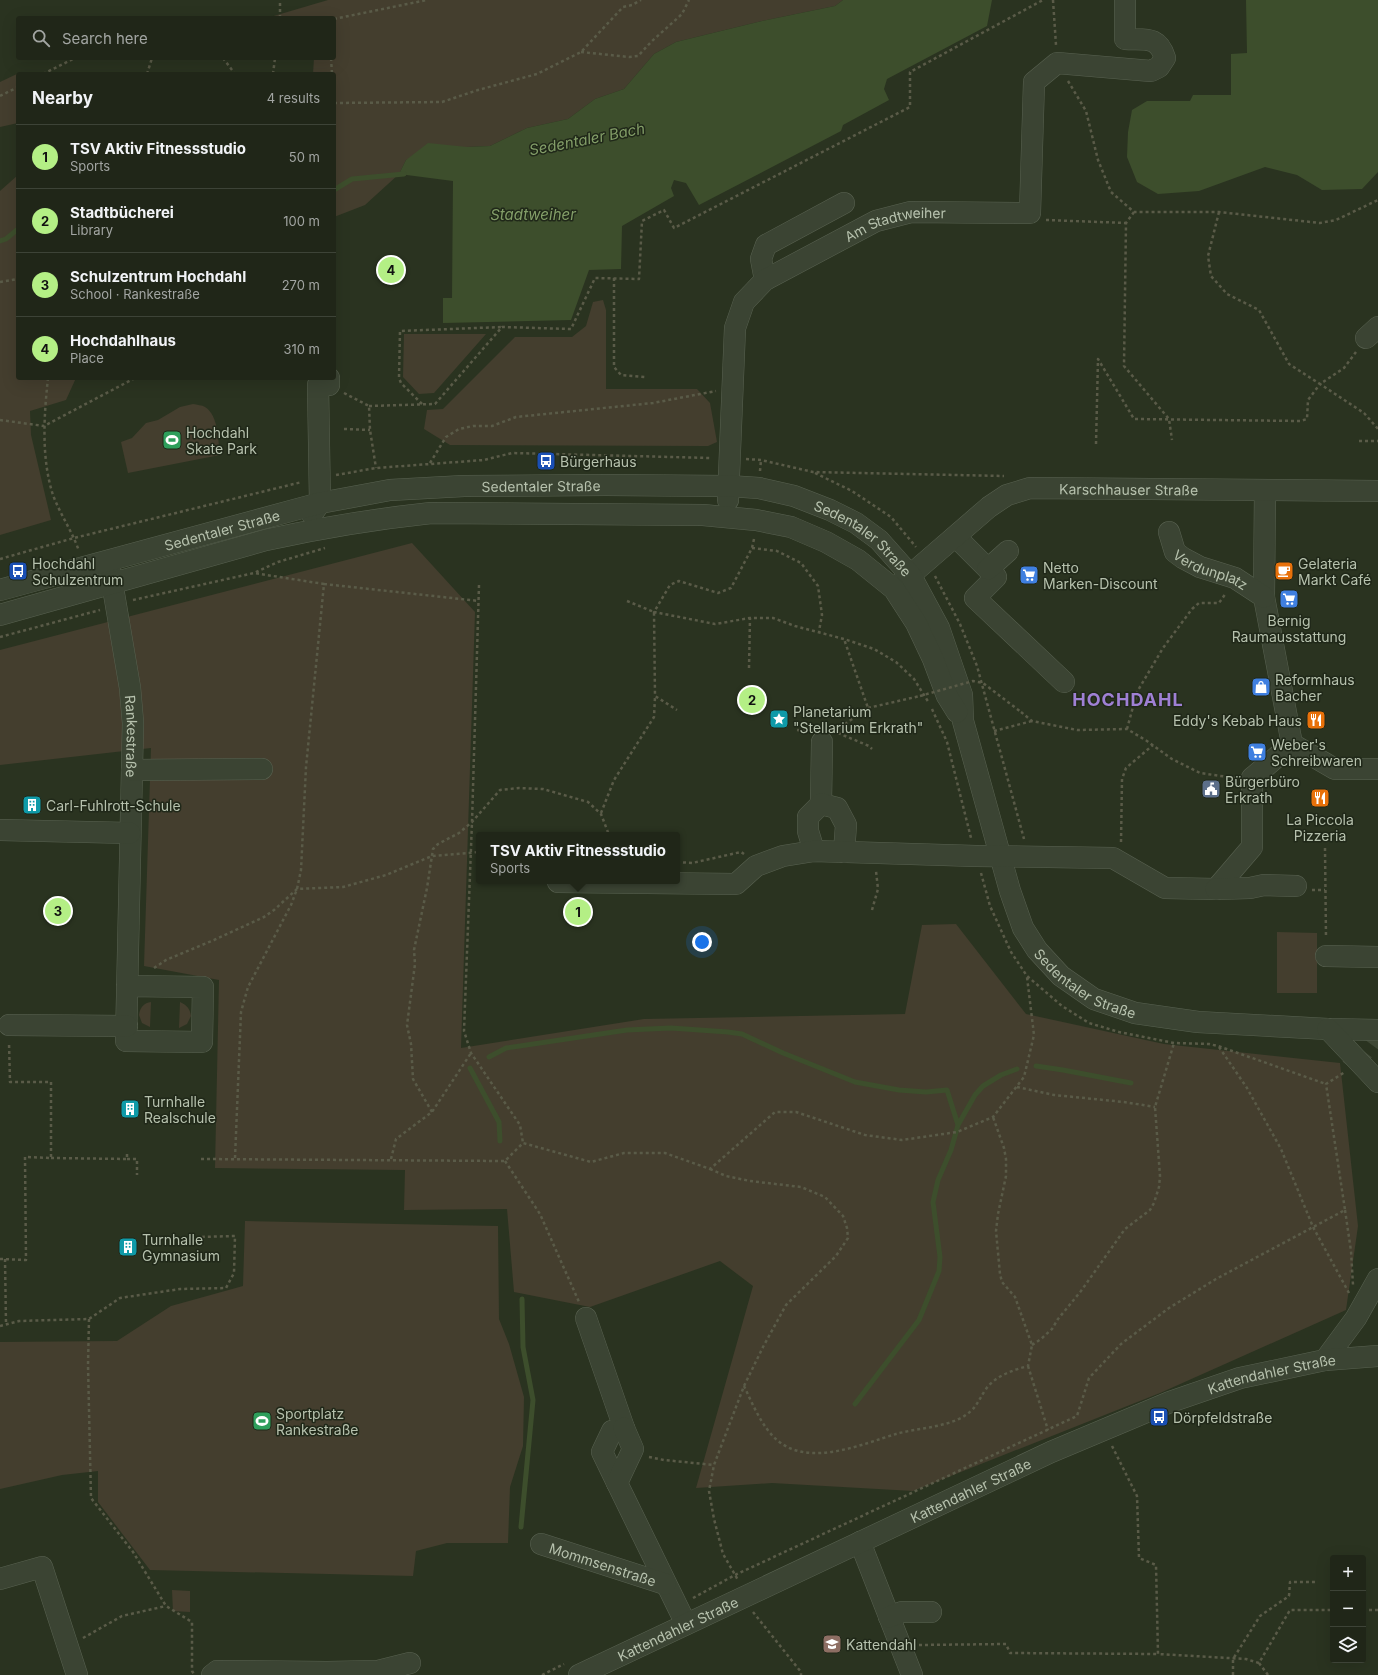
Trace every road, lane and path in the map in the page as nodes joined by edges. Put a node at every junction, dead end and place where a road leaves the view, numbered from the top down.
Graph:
1 (280, 0) edge
2 (426, 0) edge
3 (632, 0) edge
4 (641, 0) edge
5 (689, 0) edge
6 (1043, 0) edge
7 (1053, 0) edge
8 (1125, 0) edge
9 (632, 5) junction
10 (280, 16) edge
11 (336, 19) edge
12 (581, 52) junction
13 (71, 60) edge
14 (151, 60) edge
15 (224, 60) edge
16 (276, 60) edge
17 (331, 60) edge
18 (1057, 63) junction
19 (46, 72) edge
20 (148, 72) edge
21 (234, 72) edge
22 (273, 72) edge
23 (332, 72) edge
24 (16, 88) edge
25 (0, 96) edge
26 (336, 103) edge
27 (1378, 200) edge
28 (844, 203) dead end
29 (1030, 212) junction
30 (1134, 212) junction
31 (1219, 212) junction
32 (1126, 223) junction
33 (614, 278) junction
34 (16, 279) edge
35 (765, 280) junction
36 (0, 282) edge
37 (502, 328) junction
38 (1372, 332) edge
39 (645, 377) dead end
40 (48, 380) edge
41 (133, 380) edge
42 (329, 382) edge
43 (1320, 384) junction
44 (732, 387) junction
45 (422, 404) junction
46 (369, 406) junction
47 (0, 420) edge
48 (1169, 420) junction
49 (44, 426) junction
50 (1378, 429) edge
51 (344, 430) dead end
52 (370, 430) junction
53 (1172, 440) dead end
54 (1358, 441) dead end
55 (1378, 441) edge
56 (1096, 444) dead end
57 (730, 458) junction
58 (430, 463) junction
59 (376, 468) junction
60 (813, 472) junction
61 (1004, 476) dead end
62 (319, 478) junction
63 (464, 486) junction
64 (729, 486) junction
65 (1265, 491) junction
66 (1378, 491) edge
67 (320, 503) junction
68 (431, 513) junction
69 (728, 517) junction
70 (1169, 532) dead end
71 (299, 533) junction
72 (956, 536) junction
73 (74, 538) junction
74 (754, 539) dead end
75 (332, 547) dead end
76 (752, 548) junction
77 (1008, 551) dead end
78 (0, 559) edge
79 (109, 561) junction
80 (927, 561) junction
81 (988, 569) junction
82 (254, 573) junction
83 (911, 576) junction
84 (113, 584) junction
85 (324, 584) junction
86 (479, 585) dead end
87 (894, 589) junction
88 (0, 590) edge
89 (1264, 597) junction
90 (479, 601) junction
91 (627, 601) dead end
92 (1219, 603) dead end
93 (117, 605) junction
94 (654, 612) junction
95 (0, 615) edge
96 (750, 618) junction
97 (819, 631) junction
98 (0, 637) edge
99 (844, 639) junction
100 (749, 668) dead end
101 (1064, 682) dead end
102 (655, 696) junction
103 (868, 708) junction
104 (677, 710) dead end
105 (963, 721) junction
106 (1032, 721) junction
107 (1127, 729) junction
108 (994, 731) junction
109 (822, 742) joint
110 (1292, 744) junction
111 (1153, 745) junction
112 (262, 769) dead end
113 (1378, 769) edge
114 (132, 770) junction
115 (1257, 774) junction
116 (821, 804) junction
117 (601, 814) junction
118 (472, 822) junction
119 (0, 830) edge
120 (608, 832) edge
121 (130, 833) junction
122 (1325, 848) dead end
123 (814, 851) junction
124 (476, 852) edge
125 (844, 852) junction
126 (875, 852) junction
127 (470, 853) junction
128 (432, 856) junction
129 (976, 856) junction
130 (1000, 857) junction
131 (1029, 857) junction
132 (680, 862) edge
133 (1121, 863) junction
134 (756, 866) junction
135 (680, 883) edge
136 (1296, 886) dead end
137 (297, 889) junction
138 (1216, 889) junction
139 (872, 910) dead end
140 (1326, 951) joint
141 (1378, 956) edge
142 (1027, 976) junction
143 (127, 983) junction
144 (9, 1025) joint
145 (127, 1026) junction
146 (1328, 1029) junction
147 (1378, 1030) edge
148 (1174, 1043) junction
149 (1218, 1046) junction
150 (471, 1053) junction
151 (1350, 1068) tunnel mouth
152 (1378, 1082) edge
153 (1326, 1084) junction
154 (1017, 1087) junction
155 (1155, 1107) junction
156 (432, 1112) junction
157 (993, 1117) junction
158 (523, 1143) junction
159 (127, 1154) dead end
160 (51, 1158) junction
161 (235, 1158) junction
162 (127, 1159) junction
163 (201, 1159) dead end
164 (391, 1159) junction
165 (505, 1161) junction
166 (710, 1169) junction
167 (137, 1174) dead end
168 (1345, 1210) junction
169 (1313, 1227) junction
170 (199, 1237) dead end
171 (0, 1259) edge
172 (4, 1259) junction
173 (1378, 1279) edge
174 (586, 1318) joint
175 (89, 1319) junction
176 (6, 1324) junction
177 (0, 1326) edge
178 (1032, 1345) junction
179 (1378, 1356) edge
180 (1325, 1360) junction
181 (1028, 1366) junction
182 (744, 1386) junction
183 (624, 1428) junction
184 (1104, 1429) junction
185 (1048, 1430) junction
186 (633, 1449) junction
187 (714, 1465) junction
188 (617, 1483) junction
189 (860, 1542) junction
190 (541, 1544) dead end
191 (735, 1575) junction
192 (0, 1579) edge
193 (1318, 1582) dead end
194 (665, 1584) junction
195 (747, 1595) junction
196 (166, 1606) junction
197 (1330, 1610) edge
198 (1366, 1610) edge
199 (1378, 1610) edge
200 (931, 1612) dead end
201 (681, 1615) junction
202 (889, 1617) junction
203 (900, 1645) junction
204 (68, 1646) junction
205 (1158, 1654) junction
206 (1233, 1659) junction
207 (410, 1663) dead end
208 (1259, 1663) junction
209 (350, 1673) edge
210 (327, 1674) edge
211 (77, 1675) edge
212 (195, 1675) edge
213 (212, 1675) edge
214 (579, 1675) edge
215 (801, 1675) edge
216 (912, 1675) edge
217 (1233, 1675) edge
218 (1268, 1675) edge

1 - 10 path
2 - 11 path
3 - 9 path
4 - 9 path
5 - 12 path
6 - 33 path
7 - 18 path
8 - 18 street
9 - 12 path
12 - 26 path
13 - 19 path
14 - 20 path
15 - 21 path
16 - 22 path
17 - 23 path
18 - 29 street
18 - 30 path
24 - 25 path
27 - 31 path
28 - 35 street
29 - 32 path
29 - 35 street, Am Stadtweiher
30 - 31 path
30 - 32 path
31 - 43 path
32 - 48 path
33 - 37 path
33 - 39 path
34 - 36 path
35 - 44 street, Am Stadtweiher
37 - 45 path
37 - 45 path
38 - 43 path
40 - 49 path
41 - 49 path
42 - 46 path
42 - 62 street
43 - 48 path
43 - 50 path
44 - 57 street, Am Stadtweiher
44 - 58 path
45 - 46 path
46 - 52 path
47 - 49 path
48 - 53 path
48 - 56 path
49 - 73 path
51 - 52 path
52 - 59 path
54 - 55 path
57 - 58 path
57 - 60 path
57 - 64 street, Am Stadtweiher
58 - 59 path
59 - 62 path
60 - 61 path
60 - 80 path
62 - 67 street
62 - 73 path
63 - 64 street, Sedentaler Straße
63 - 67 street, Sedentaler Straße
63 - 68 street
64 - 69 street, Am Stadtweiher
64 - 83 street, Sedentaler Straße
65 - 66 street, Karschhauser Straße
65 - 72 street, Karschhauser Straße
65 - 89 street
67 - 71 street
67 - 79 street, Sedentaler Straße
68 - 69 street, Sedentaler Straße
68 - 71 street, Sedentaler Straße
69 - 87 street, Sedentaler Straße
70 - 89 street, Verdunplatz
71 - 84 street, Sedentaler Straße
72 - 80 street, Karschhauser Straße
72 - 81 street
73 - 78 path
74 - 76 path
75 - 82 path
76 - 94 path
76 - 97 path
77 - 81 street
79 - 84 street, Rankestraße
79 - 88 street, Sedentaler Straße
80 - 83 street, Karschhauser Straße
80 - 108 path
81 - 101 street
82 - 85 path
82 - 93 path
83 - 87 street, Karschhauser Straße
83 - 105 street, Sedentaler Straße
84 - 93 street, Rankestraße
84 - 95 street, Sedentaler Straße
85 - 90 path
85 - 137 path
86 - 90 path
87 - 105 street, Sedentaler Straße
89 - 110 street
90 - 118 path
91 - 94 path
92 - 107 path
93 - 98 path
93 - 114 street, Rankestraße
94 - 96 path
94 - 102 path
96 - 97 path
96 - 100 path
97 - 99 path
99 - 103 path
99 - 129 path
102 - 104 path
102 - 117 path
103 - 106 path, bridge
103 - 109 path
105 - 130 street, Sedentaler Straße
106 - 107 path
106 - 108 path
107 - 111 path
108 - 131 path
109 - 116 street
110 - 113 street
110 - 115 street
111 - 115 path
111 - 133 path
112 - 114 street
114 - 121 street, Rankestraße
115 - 138 street
116 - 123 street
116 - 125 street
117 - 118 path
117 - 120 path
118 - 127 path
118 - 128 path
119 - 121 street
121 - 143 street, Rankestraße
122 - 140 path
123 - 125 street
123 - 134 street
124 - 127 path
125 - 126 street
126 - 129 street
126 - 139 path
127 - 128 path
127 - 150 path
128 - 137 path
128 - 156 path
129 - 130 street
129 - 142 path
130 - 131 street
130 - 146 street, Sedentaler Straße
131 - 133 street
132 - 134 path
133 - 138 street
134 - 135 street
136 - 138 street
137 - 143 path
137 - 161 path
140 - 141 street
142 - 148 path
142 - 154 path
143 - 145 street, Rankestraße
143 - 145 street, Rankestraße
144 - 145 street
144 - 160 path
146 - 147 street, Sedentaler Straße
146 - 152 street
148 - 149 path
148 - 155 path
149 - 153 path
149 - 169 path
150 - 156 path
150 - 158 path
151 - 153 path
153 - 168 path
154 - 155 path
154 - 157 path
155 - 178 path
156 - 164 path
157 - 166 path
157 - 178 path
158 - 165 path
158 - 166 path
159 - 162 path
160 - 162 path
160 - 172 path
161 - 163 path
161 - 164 path
162 - 167 path
164 - 165 path
165 - 174 path
166 - 182 path
168 - 169 path
168 - 169 path
169 - 185 path
170 - 175 path
171 - 172 path
172 - 176 path
173 - 180 street
174 - 183 street
175 - 176 path
175 - 196 path
176 - 177 path
178 - 181 path
179 - 180 street, Kattendahler Straße
180 - 184 street, Kattendahler Straße
181 - 182 path
181 - 185 path
182 - 187 path
183 - 186 street
183 - 188 street, Mommsenstraße
184 - 189 street, Kattendahler Straße
184 - 205 path
185 - 191 path
186 - 187 path
186 - 188 street
187 - 191 path
188 - 194 street, Mommsenstraße
189 - 195 street, Kattendahler Straße
189 - 202 street
190 - 194 street, Mommsenstraße
191 - 195 path
191 - 201 path
192 - 204 street
193 - 206 path
194 - 201 street, Mommsenstraße
195 - 201 street, Kattendahler Straße
195 - 215 path
196 - 204 path
196 - 212 path
197 - 208 path
198 - 199 path
200 - 202 street
201 - 214 street, Kattendahler Straße
202 - 203 street
203 - 205 path
203 - 216 street
204 - 211 street
205 - 206 path
206 - 208 path
206 - 217 path
207 - 209 street
208 - 218 path
209 - 210 street
210 - 213 street

